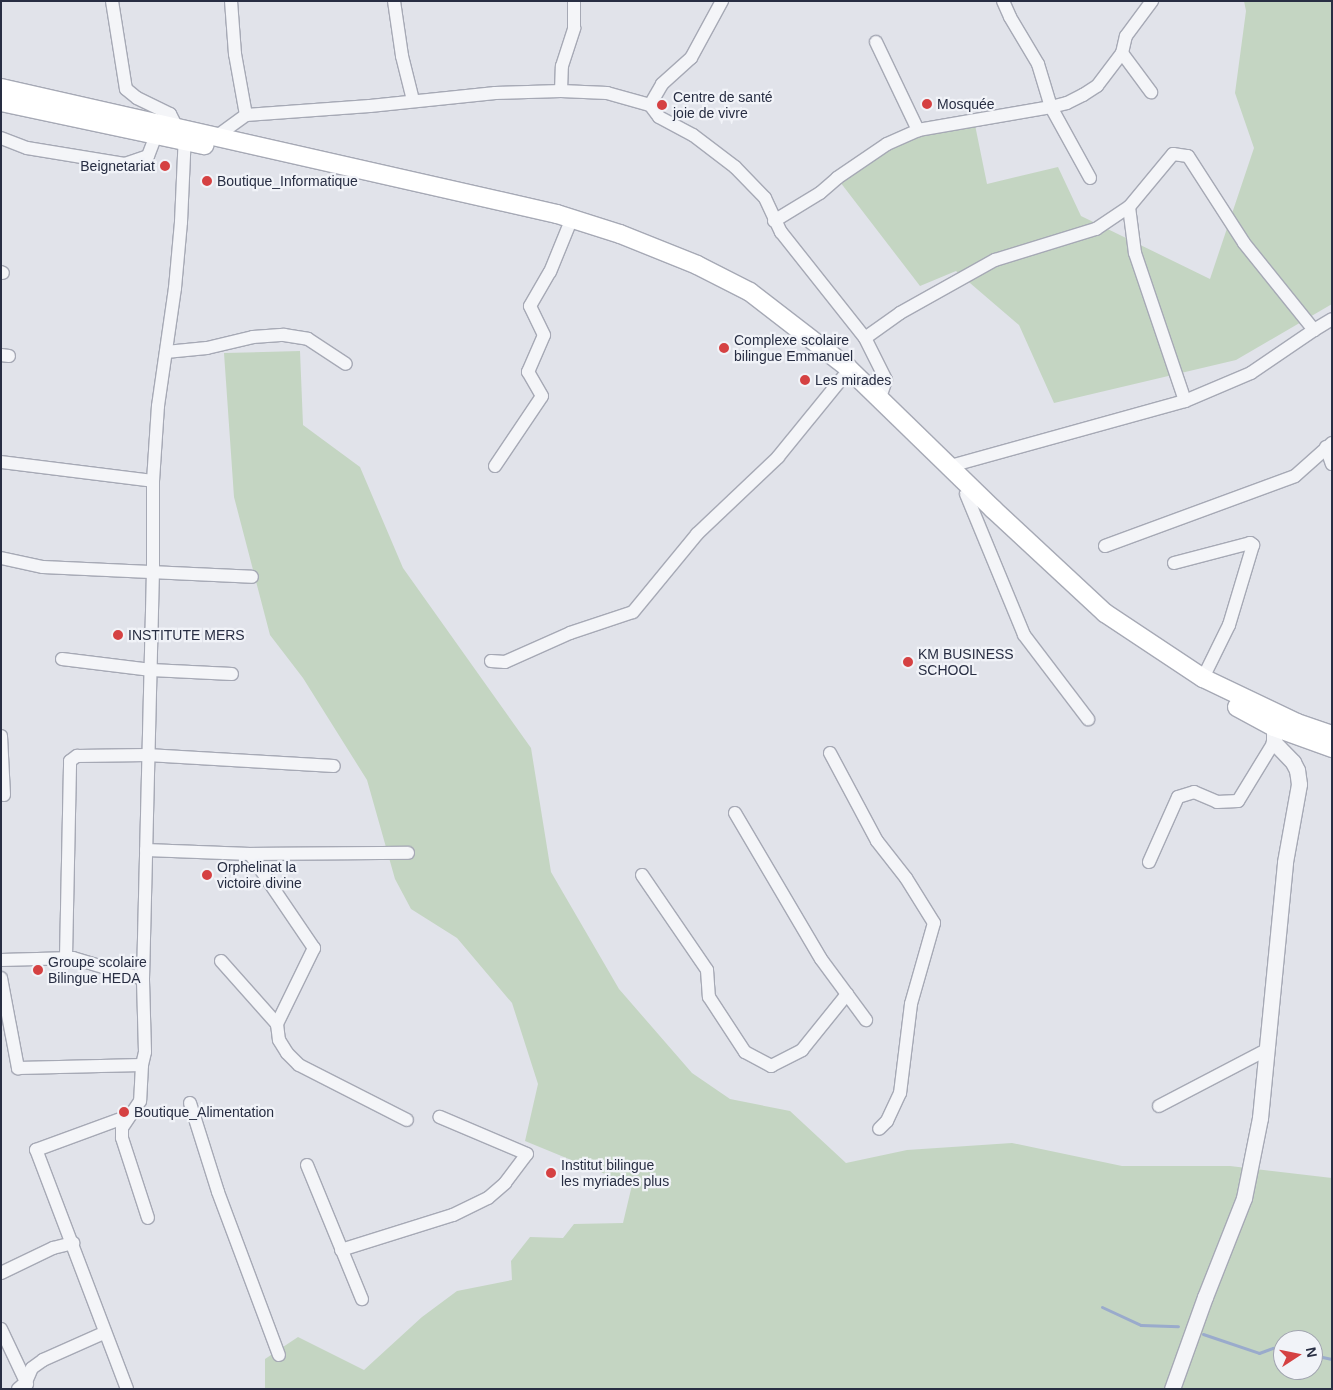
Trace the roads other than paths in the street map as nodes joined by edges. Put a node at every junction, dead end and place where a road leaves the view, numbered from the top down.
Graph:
1 (112, 1) edge
2 (231, 1) edge
3 (394, 1) edge
4 (574, 1) edge
5 (722, 1) edge
6 (1003, 1) edge
7 (1152, 1) edge
8 (876, 42) dead end
9 (1122, 52) junction
10 (1, 88) edge
11 (561, 91) junction
12 (1151, 92) dead end
13 (413, 100) junction
14 (1, 102) edge
15 (650, 105) junction
16 (1051, 107) junction
17 (246, 115) junction
18 (918, 130) junction
19 (182, 132) junction
20 (156, 135) junction
21 (217, 136) junction
22 (1, 138) edge
23 (1090, 178) dead end
24 (1128, 207) junction
25 (774, 221) junction
26 (568, 228) junction
27 (1332, 319) edge
28 (1314, 330) junction
29 (865, 338) junction
30 (166, 352) junction
31 (346, 364) dead end
32 (843, 377) junction
33 (880, 397) junction
34 (1185, 401) junction
35 (1329, 445) edge
36 (1, 462) edge
37 (1332, 464) edge
38 (495, 466) dead end
39 (950, 466) junction
40 (153, 481) junction
41 (966, 494) junction
42 (1006, 525) junction
43 (1105, 546) dead end
44 (1, 558) edge
45 (1174, 563) dead end
46 (153, 573) junction
47 (252, 577) dead end
48 (62, 659) dead end
49 (491, 662) dead end
50 (151, 670) junction
51 (232, 674) dead end
52 (1202, 678) junction
53 (1088, 719) dead end
54 (1274, 734) junction
55 (1332, 735) edge
56 (1, 736) edge
57 (1332, 748) edge
58 (830, 753) dead end
59 (147, 754) junction
60 (334, 766) dead end
61 (4, 795) dead end
62 (735, 813) dead end
63 (146, 850) junction
64 (408, 853) dead end
65 (250, 854) junction
66 (1149, 862) dead end
67 (642, 875) dead end
68 (66, 957) junction
69 (1, 960) edge
70 (220, 960) dead end
71 (1, 978) edge
72 (143, 979) junction
73 (847, 994) junction
74 (866, 1020) dead end
75 (277, 1024) junction
76 (1268, 1049) junction
77 (142, 1065) junction
78 (190, 1103) dead end
79 (1159, 1106) dead end
80 (129, 1116) junction
81 (440, 1117) dead end
82 (408, 1120) dead end
83 (879, 1129) dead end
84 (307, 1164) dead end
85 (148, 1218) dead end
86 (73, 1244) junction
87 (341, 1250) junction
88 (1, 1274) edge
89 (362, 1299) dead end
90 (1, 1329) edge
91 (104, 1333) junction
92 (279, 1356) dead end
93 (25, 1387) edge
94 (127, 1389) edge
95 (1172, 1389) edge

1 - 19 street
2 - 17 street
3 - 13 street
4 - 11 street
5 - 15 street
6 - 16 street
7 - 9 street
8 - 18 street
9 - 12 street
9 - 16 street
10 - 19 main road
11 - 13 street
11 - 15 street
13 - 17 street
14 - 20 main road
15 - 25 street
16 - 18 street
16 - 23 street
17 - 21 street
18 - 25 street
19 - 20 main road
19 - 21 main road
19 - 26 main road
19 - 30 street
20 - 22 street
21 - 33 main road
24 - 28 street
24 - 29 street
24 - 34 street
25 - 29 street
26 - 32 main road
26 - 38 street
27 - 28 street
28 - 34 street
29 - 33 street
30 - 31 street
30 - 40 street
32 - 41 main road
32 - 49 street
33 - 39 main road
34 - 39 street
35 - 37 street
35 - 43 street
36 - 40 street
39 - 42 main road
40 - 46 street
41 - 42 main road
41 - 53 street
42 - 52 main road
42 - 54 main road
44 - 46 street
45 - 52 street
46 - 47 street
46 - 50 street
48 - 50 street
50 - 51 street
50 - 59 street
52 - 55 main road
54 - 57 main road
54 - 66 street
54 - 76 street
56 - 61 street
58 - 83 street
59 - 60 street
59 - 63 street
59 - 68 street
62 - 73 street
63 - 65 street
63 - 72 street
64 - 65 street
65 - 75 street
67 - 73 street
68 - 69 street
68 - 72 street
70 - 75 street
71 - 77 street
72 - 77 street
73 - 74 street
75 - 82 street
76 - 79 street
76 - 95 street
77 - 80 street
78 - 92 street
80 - 85 street
80 - 86 street
81 - 87 street
84 - 87 street
86 - 88 street
86 - 91 street
87 - 89 street
90 - 93 street
91 - 93 street
91 - 94 street

